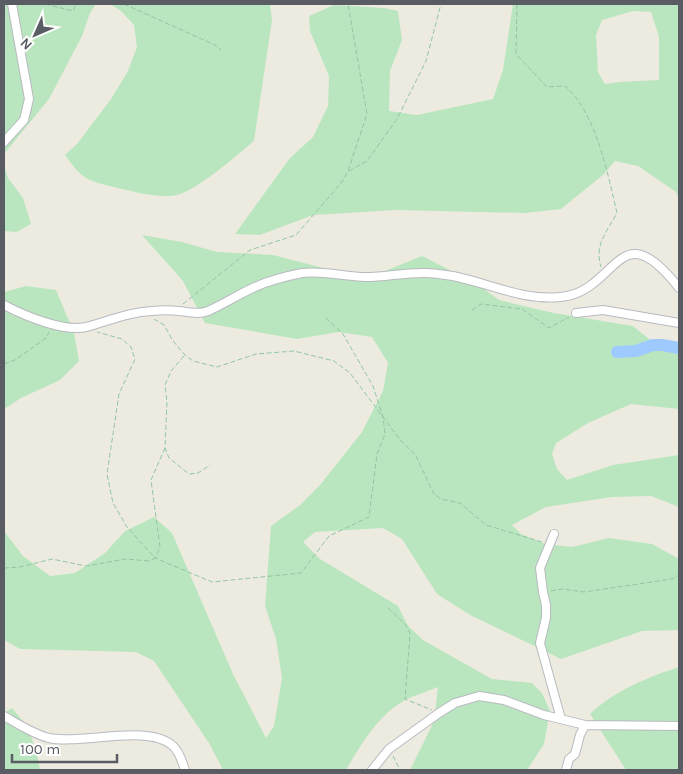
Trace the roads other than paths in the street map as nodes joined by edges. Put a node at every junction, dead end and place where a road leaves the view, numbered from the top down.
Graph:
1 (12, 4) edge
2 (4, 142) edge
3 (679, 288) edge
4 (4, 305) edge
5 (576, 313) road end
6 (679, 323) edge
7 (554, 534) dead end
8 (4, 716) edge
9 (561, 720) junction
10 (585, 725) junction
11 (679, 726) edge
12 (185, 770) edge
13 (372, 770) edge
14 (566, 770) edge

1 - 2 street
3 - 4 street
5 - 6 street
7 - 9 street
8 - 12 street
9 - 10 street
9 - 13 street
10 - 11 street
10 - 14 street

